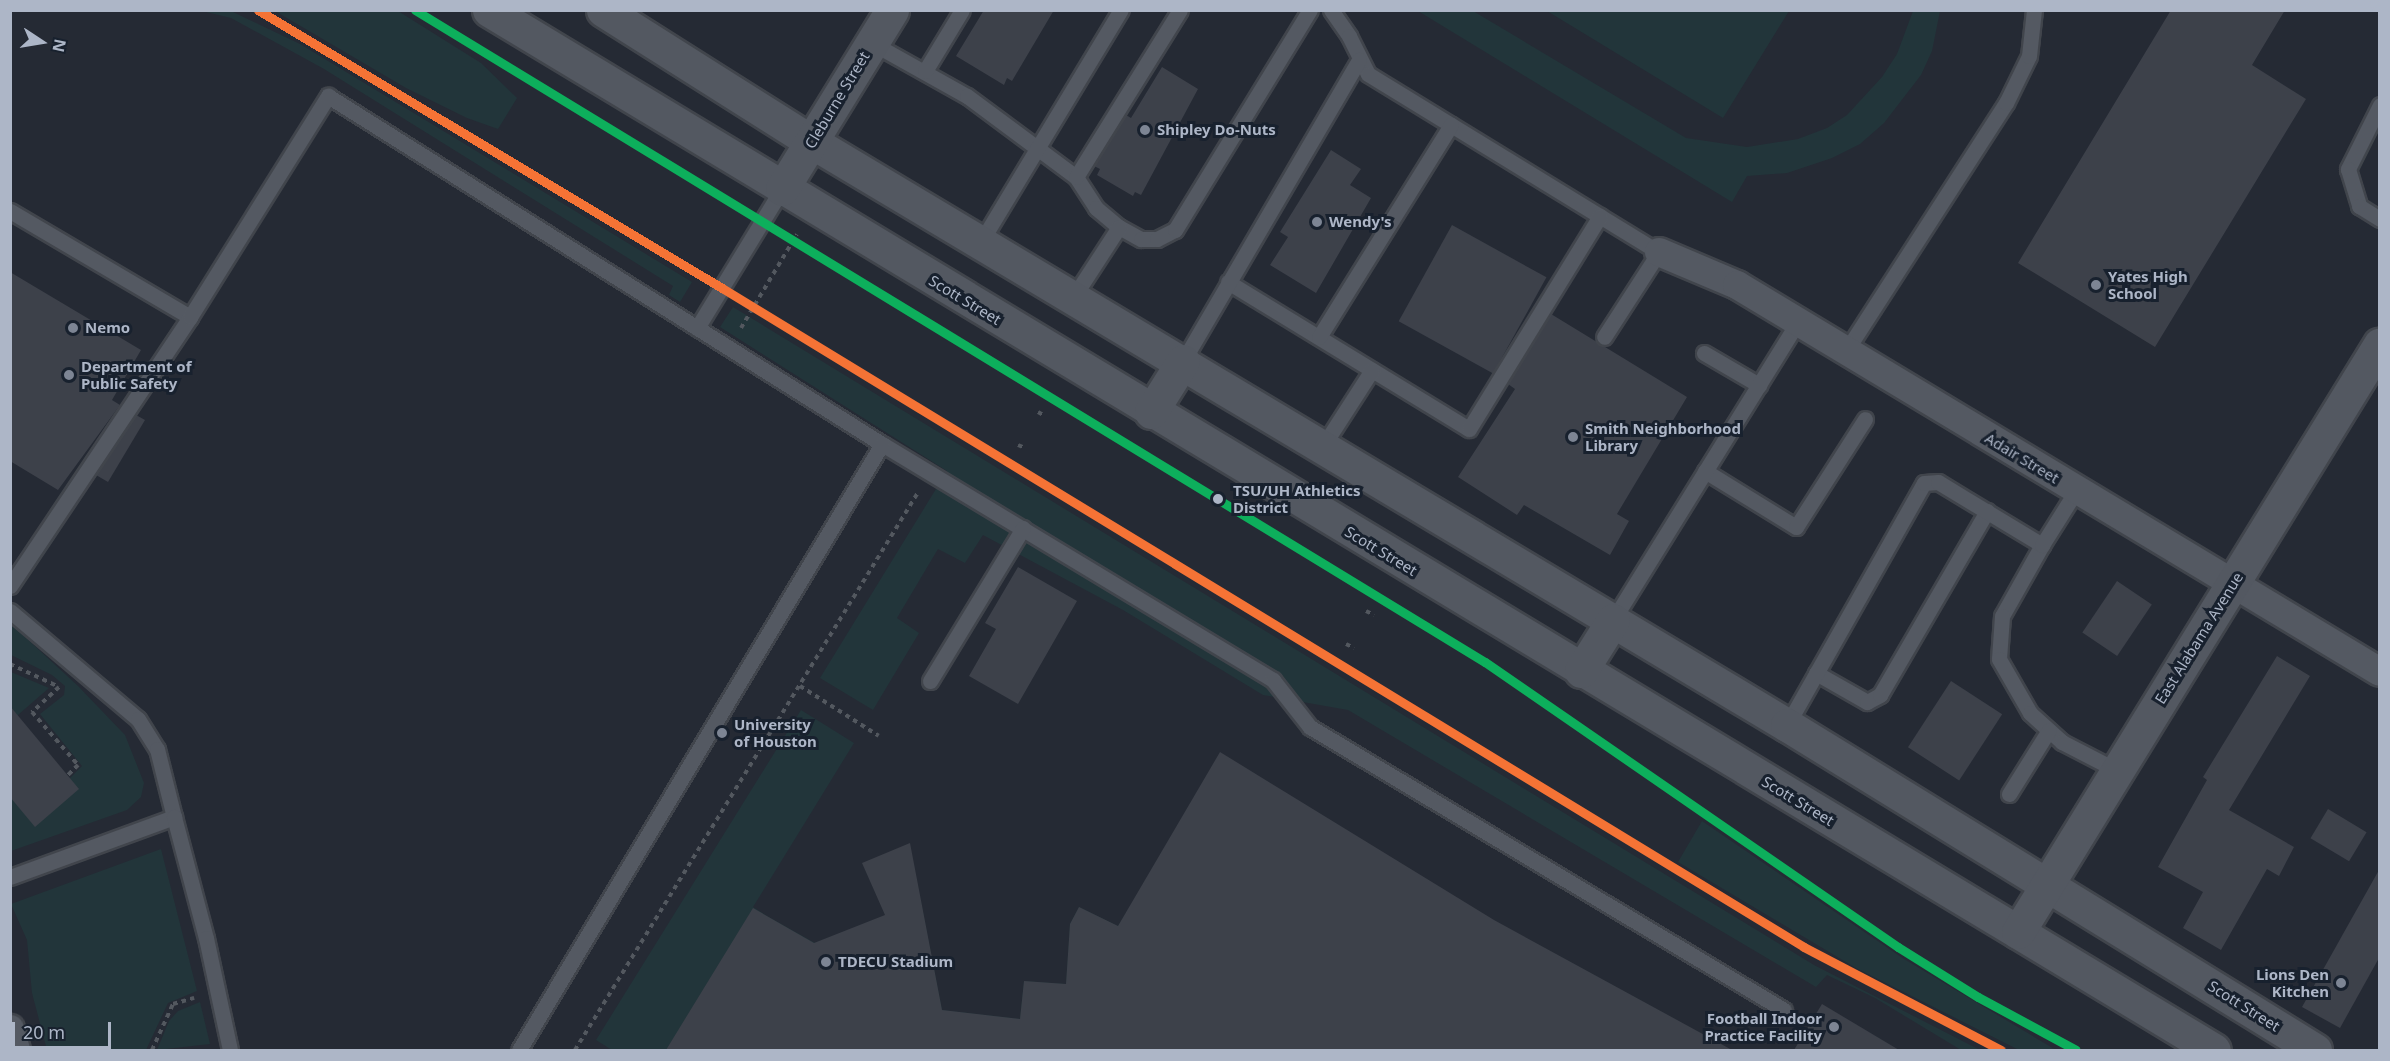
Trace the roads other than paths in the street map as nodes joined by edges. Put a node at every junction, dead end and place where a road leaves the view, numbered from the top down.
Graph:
1 (489, 10) edge
2 (603, 10) edge
3 (892, 10) edge
4 (962, 10) edge
5 (1121, 10) edge
6 (1180, 10) edge
7 (1310, 10) edge
8 (1331, 10) edge
9 (2034, 10) edge
10 (872, 43) junction
11 (1359, 60) junction
12 (925, 72) junction
13 (2379, 105) edge
14 (1451, 125) junction
15 (812, 142) junction
16 (1037, 148) junction
17 (1076, 177) junction
18 (783, 189) junction
19 (10, 211) edge
20 (1600, 216) junction
21 (2379, 219) edge
22 (1119, 227) junction
23 (982, 240) junction
24 (1659, 252) junction
25 (1228, 282) junction
26 (1074, 296) junction
27 (190, 317) junction
28 (1798, 322) junction
29 (697, 328) junction
30 (1318, 337) junction
31 (1604, 337) dead end
32 (2379, 344) edge
33 (1846, 351) junction
34 (1704, 353) dead end
35 (1183, 361) junction
36 (1372, 370) junction
37 (1759, 385) junction
38 (1151, 412) junction
39 (1865, 418) dead end
40 (882, 444) junction
41 (1323, 446) junction
42 (1705, 471) junction
43 (2076, 491) junction
44 (1987, 511) junction
45 (1023, 528) junction
46 (2042, 545) junction
47 (2234, 582) junction
48 (10, 586) edge
49 (10, 611) edge
50 (1613, 620) junction
51 (1581, 671) junction
52 (2379, 672) edge
53 (1816, 673) junction
54 (930, 681) dead end
55 (1787, 725) junction
56 (2049, 730) junction
57 (2118, 771) junction
58 (2009, 794) dead end
59 (174, 817) junction
60 (10, 877) edge
61 (2047, 885) junction
62 (2018, 932) junction
63 (1784, 1010) dead end
64 (10, 1029) edge
65 (16, 1050) edge
66 (230, 1050) edge
67 (519, 1050) edge
68 (2214, 1050) edge
69 (2315, 1050) edge

1 - 18 main road, Scott Street
2 - 15 main road, Scott Street
3 - 10 main road, Cleburne Street
4 - 12 lane
5 - 16 lane
6 - 17 lane
7 - 22 lane
8 - 11 lane
9 - 33 lane
10 - 12 lane
10 - 15 main road, Cleburne Street
11 - 14 lane
11 - 25 lane
12 - 16 lane
13 - 21 lane
14 - 20 lane
14 - 30 lane
15 - 18 main road, Cleburne Street
15 - 23 main road, Scott Street
16 - 17 lane
16 - 23 lane
17 - 22 lane
18 - 29 lane
18 - 38 main road, Scott Street
19 - 27 lane
20 - 24 lane
20 - 36 lane
22 - 26 lane
23 - 26 main road, Scott Street
24 - 28 street, Adair Street
24 - 31 lane
25 - 30 lane
25 - 35 lane
26 - 35 main road, Scott Street
27 - 29 lane
27 - 48 lane
28 - 33 street, Adair Street
28 - 37 lane
29 - 40 lane
30 - 36 lane
32 - 47 main road, East Alabama Avenue
33 - 43 street, Adair Street
34 - 37 lane
35 - 38 main road
35 - 41 main road, Scott Street
36 - 41 lane
37 - 42 lane
38 - 51 main road, Scott Street
39 - 42 lane
40 - 45 lane
40 - 67 lane
41 - 50 main road, Scott Street
42 - 50 lane
43 - 46 lane
43 - 47 street, Adair Street
44 - 46 lane
44 - 53 lane
44 - 53 lane
45 - 54 lane
45 - 63 lane
46 - 56 lane
47 - 52 street, Adair Street
47 - 57 main road, East Alabama Avenue
49 - 59 lane
50 - 51 main road
50 - 55 main road, Scott Street
51 - 62 main road, Scott Street
53 - 55 lane
55 - 61 main road, Scott Street
56 - 57 lane
56 - 58 lane
57 - 61 main road, East Alabama Avenue
59 - 60 lane
59 - 66 lane
61 - 62 main road, East Alabama Avenue
61 - 69 main road, Scott Street
62 - 68 main road, Scott Street
64 - 65 street

